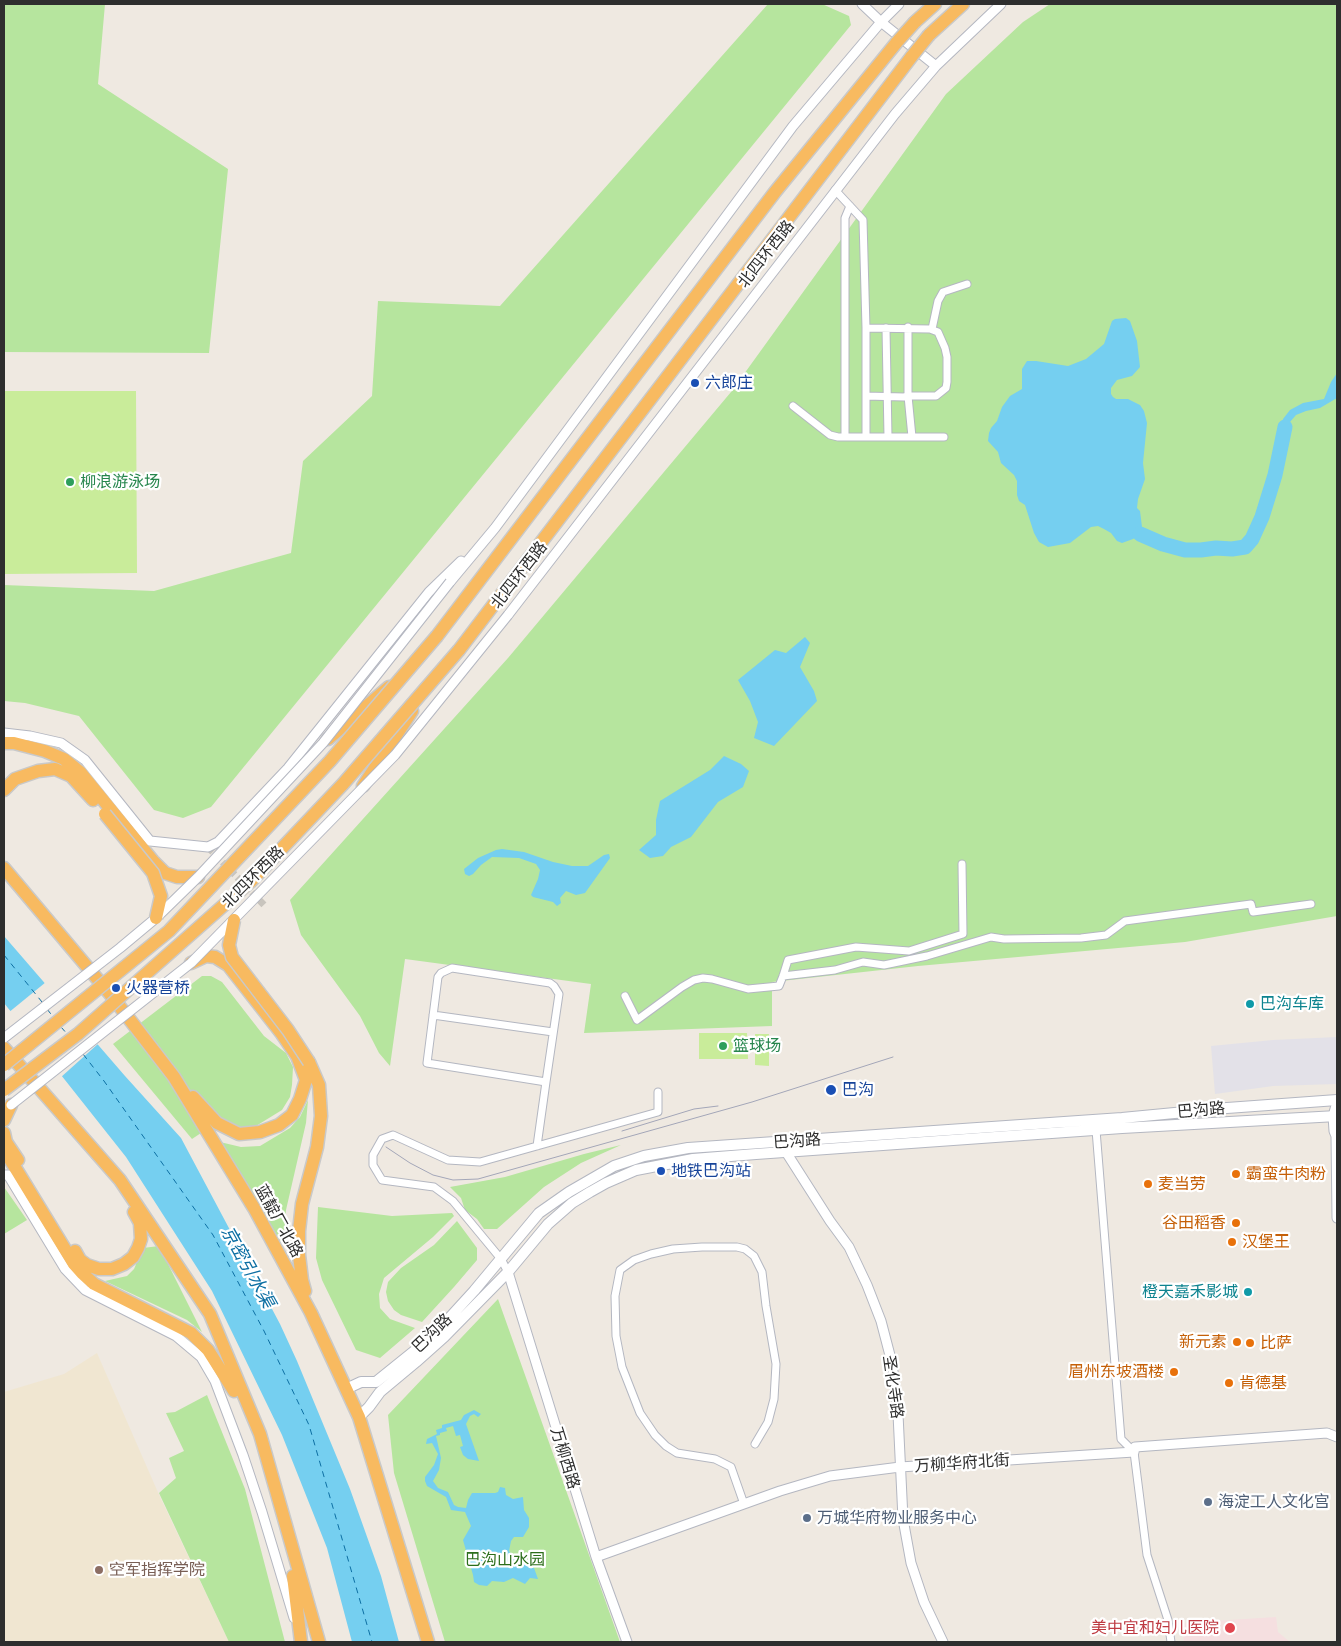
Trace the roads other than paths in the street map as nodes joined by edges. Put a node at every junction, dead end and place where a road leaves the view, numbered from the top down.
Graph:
1 (862, 4) edge
2 (899, 4) edge
3 (935, 4) edge
4 (964, 4) edge
5 (1001, 4) edge
6 (881, 22) junction
7 (936, 66) junction
8 (836, 190) junction
9 (850, 206) junction
10 (966, 284) dead end
11 (866, 328) junction
12 (886, 328) junction
13 (908, 328) junction
14 (932, 329) junction
15 (866, 396) junction
16 (908, 396) junction
17 (887, 397) junction
18 (793, 406) dead end
19 (845, 437) junction
20 (866, 437) junction
21 (888, 437) junction
22 (912, 437) junction
23 (944, 437) dead end
24 (495, 528) junction
25 (408, 670) junction
26 (428, 687) junction
27 (4, 733) edge
28 (4, 743) edge
29 (323, 743) junction
30 (4, 790) edge
31 (359, 793) junction
32 (962, 864) dead end
33 (4, 868) edge
34 (198, 877) junction
35 (1311, 904) dead end
36 (156, 918) junction
37 (234, 920) junction
38 (191, 963) junction
39 (784, 976) junction
40 (625, 996) dead end
41 (433, 1015) junction
42 (553, 1032) junction
43 (4, 1038) edge
44 (4, 1048) edge
45 (4, 1065) edge
46 (174, 1077) junction
47 (546, 1082) junction
48 (4, 1090) edge
49 (658, 1092) dead end
50 (1337, 1101) edge
51 (7, 1108) edge
52 (1335, 1116) edge
53 (4, 1120) edge
54 (1096, 1130) junction
55 (4, 1133) edge
56 (537, 1146) junction
57 (786, 1152) junction
58 (4, 1154) edge
59 (4, 1175) edge
60 (120, 1180) junction
61 (1337, 1218) edge
62 (500, 1259) junction
63 (508, 1272) junction
64 (311, 1313) junction
65 (346, 1389) junction
66 (359, 1417) junction
67 (260, 1434) junction
68 (1337, 1436) edge
69 (755, 1444) dead end
70 (1134, 1452) junction
71 (900, 1467) junction
72 (744, 1504) junction
73 (288, 1539) junction
74 (596, 1557) junction
75 (301, 1642) edge
76 (318, 1642) edge
77 (428, 1642) edge
78 (627, 1642) edge
79 (943, 1642) edge
80 (1171, 1642) edge

1 - 6 street
2 - 6 street
3 - 25 highway, 北四环西路, bridge
4 - 26 highway, 北四环西路, bridge
5 - 7 street, 北四环西路
6 - 7 street
6 - 24 street
7 - 8 street, 北四环西路
8 - 9 street
8 - 31 street, 北四环西路, bridge
9 - 11 street
9 - 19 street
10 - 14 street
11 - 12 street
11 - 15 street
12 - 13 street
12 - 17 street
13 - 14 street
13 - 16 street
14 - 16 street
15 - 17 street
15 - 20 street
16 - 17 street
16 - 22 street
17 - 21 street
18 - 19 street
19 - 20 street
20 - 21 street
21 - 22 street
22 - 23 street
24 - 27 street
24 - 29 street, bridge
25 - 29 highway, bridge
25 - 45 highway, 北四环西路, bridge
26 - 31 highway, bridge
26 - 48 highway, 北四环西路, bridge
28 - 34 highway
29 - 34 street, bridge
30 - 36 highway, bridge
31 - 37 street, 北四环西路, bridge
32 - 39 street
33 - 46 highway, 蓝靛厂北路
34 - 36 street, bridge
35 - 39 street
36 - 43 street, bridge
37 - 38 street, 北四环西路, bridge
37 - 64 highway, bridge
38 - 46 highway
38 - 51 street, 北四环西路, bridge
39 - 40 street
41 - 42 street
41 - 42 street
41 - 47 street
42 - 47 street
44 - 60 highway
46 - 64 highway, 蓝靛厂北路
47 - 56 street
49 - 56 street
50 - 52 street
50 - 62 main road, 巴沟路
51 - 53 highway
52 - 54 main road, 巴沟路
52 - 61 street
54 - 57 main road, 巴沟路
54 - 70 street
55 - 60 highway
56 - 62 street
57 - 63 main road, 巴沟路
57 - 71 street, 圣化寺路
58 - 67 highway
59 - 75 street
60 - 67 highway
62 - 63 street
62 - 65 main road, 巴沟路
63 - 66 main road, 巴沟路
63 - 74 street, 万柳西路
64 - 65 highway, 蓝靛厂北路
65 - 66 highway, 蓝靛厂北路
66 - 77 highway, 蓝靛厂北路
67 - 73 highway
68 - 70 street, 万柳华府北街
69 - 72 street
70 - 71 street, 万柳华府北街
70 - 80 street
71 - 72 street, 万柳华府北街
71 - 79 street, 圣化寺路
72 - 74 street, 万柳华府北街
73 - 75 highway
73 - 76 highway
74 - 78 street, 万柳西路

